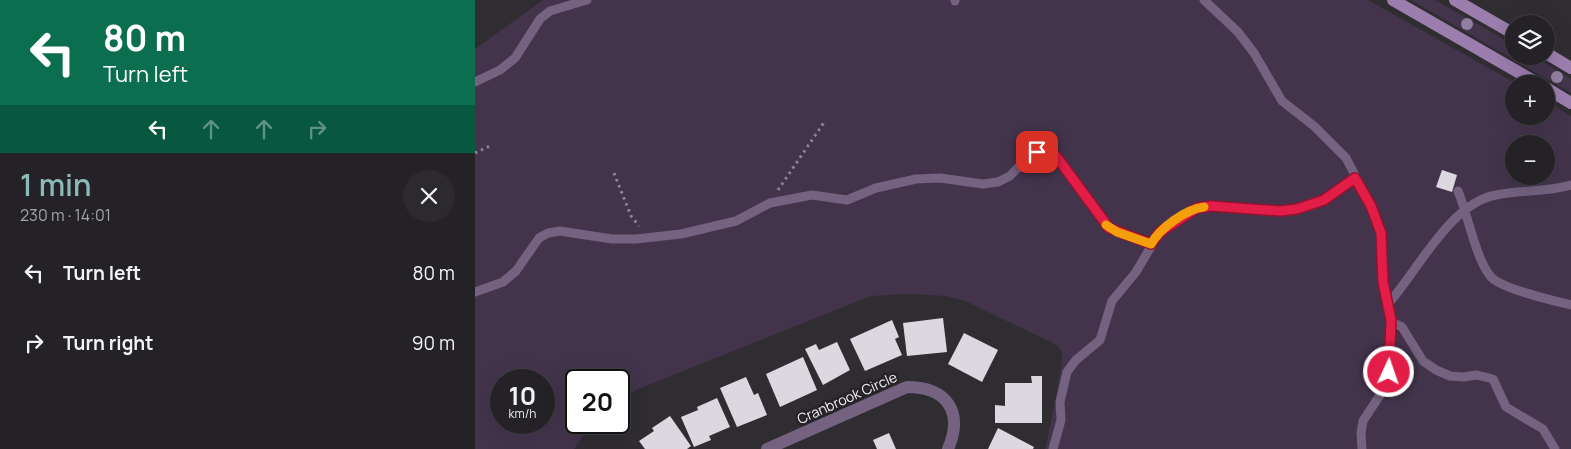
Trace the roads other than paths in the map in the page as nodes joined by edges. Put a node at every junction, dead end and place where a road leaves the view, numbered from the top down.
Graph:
1 (587, 0) edge
2 (1203, 0) edge
3 (1393, 0) edge
4 (1455, 0) edge
5 (1505, 29) edge
6 (1555, 58) edge
7 (1571, 68) edge
8 (1523, 75) edge
9 (475, 82) edge
10 (1555, 93) edge
11 (1571, 103) edge
12 (1355, 178) junction
13 (1571, 185) edge
14 (1458, 191) dead end
15 (1466, 210) junction
16 (1151, 244) junction
17 (475, 292) edge
18 (1388, 304) junction
19 (1571, 305) edge
20 (1391, 321) junction
21 (767, 449) edge
22 (948, 449) edge
23 (1053, 449) edge
24 (1362, 449) edge
25 (1555, 449) edge

1 - 9 lane
2 - 12 lane
3 - 8 main road
4 - 5 main road
6 - 7 main road
10 - 11 main road
12 - 16 lane
12 - 18 lane
13 - 15 lane
14 - 15 lane
15 - 18 lane
15 - 19 lane
16 - 17 lane
16 - 23 lane
18 - 20 lane
20 - 24 lane
20 - 25 lane
21 - 22 street, Cranbrook Circle

